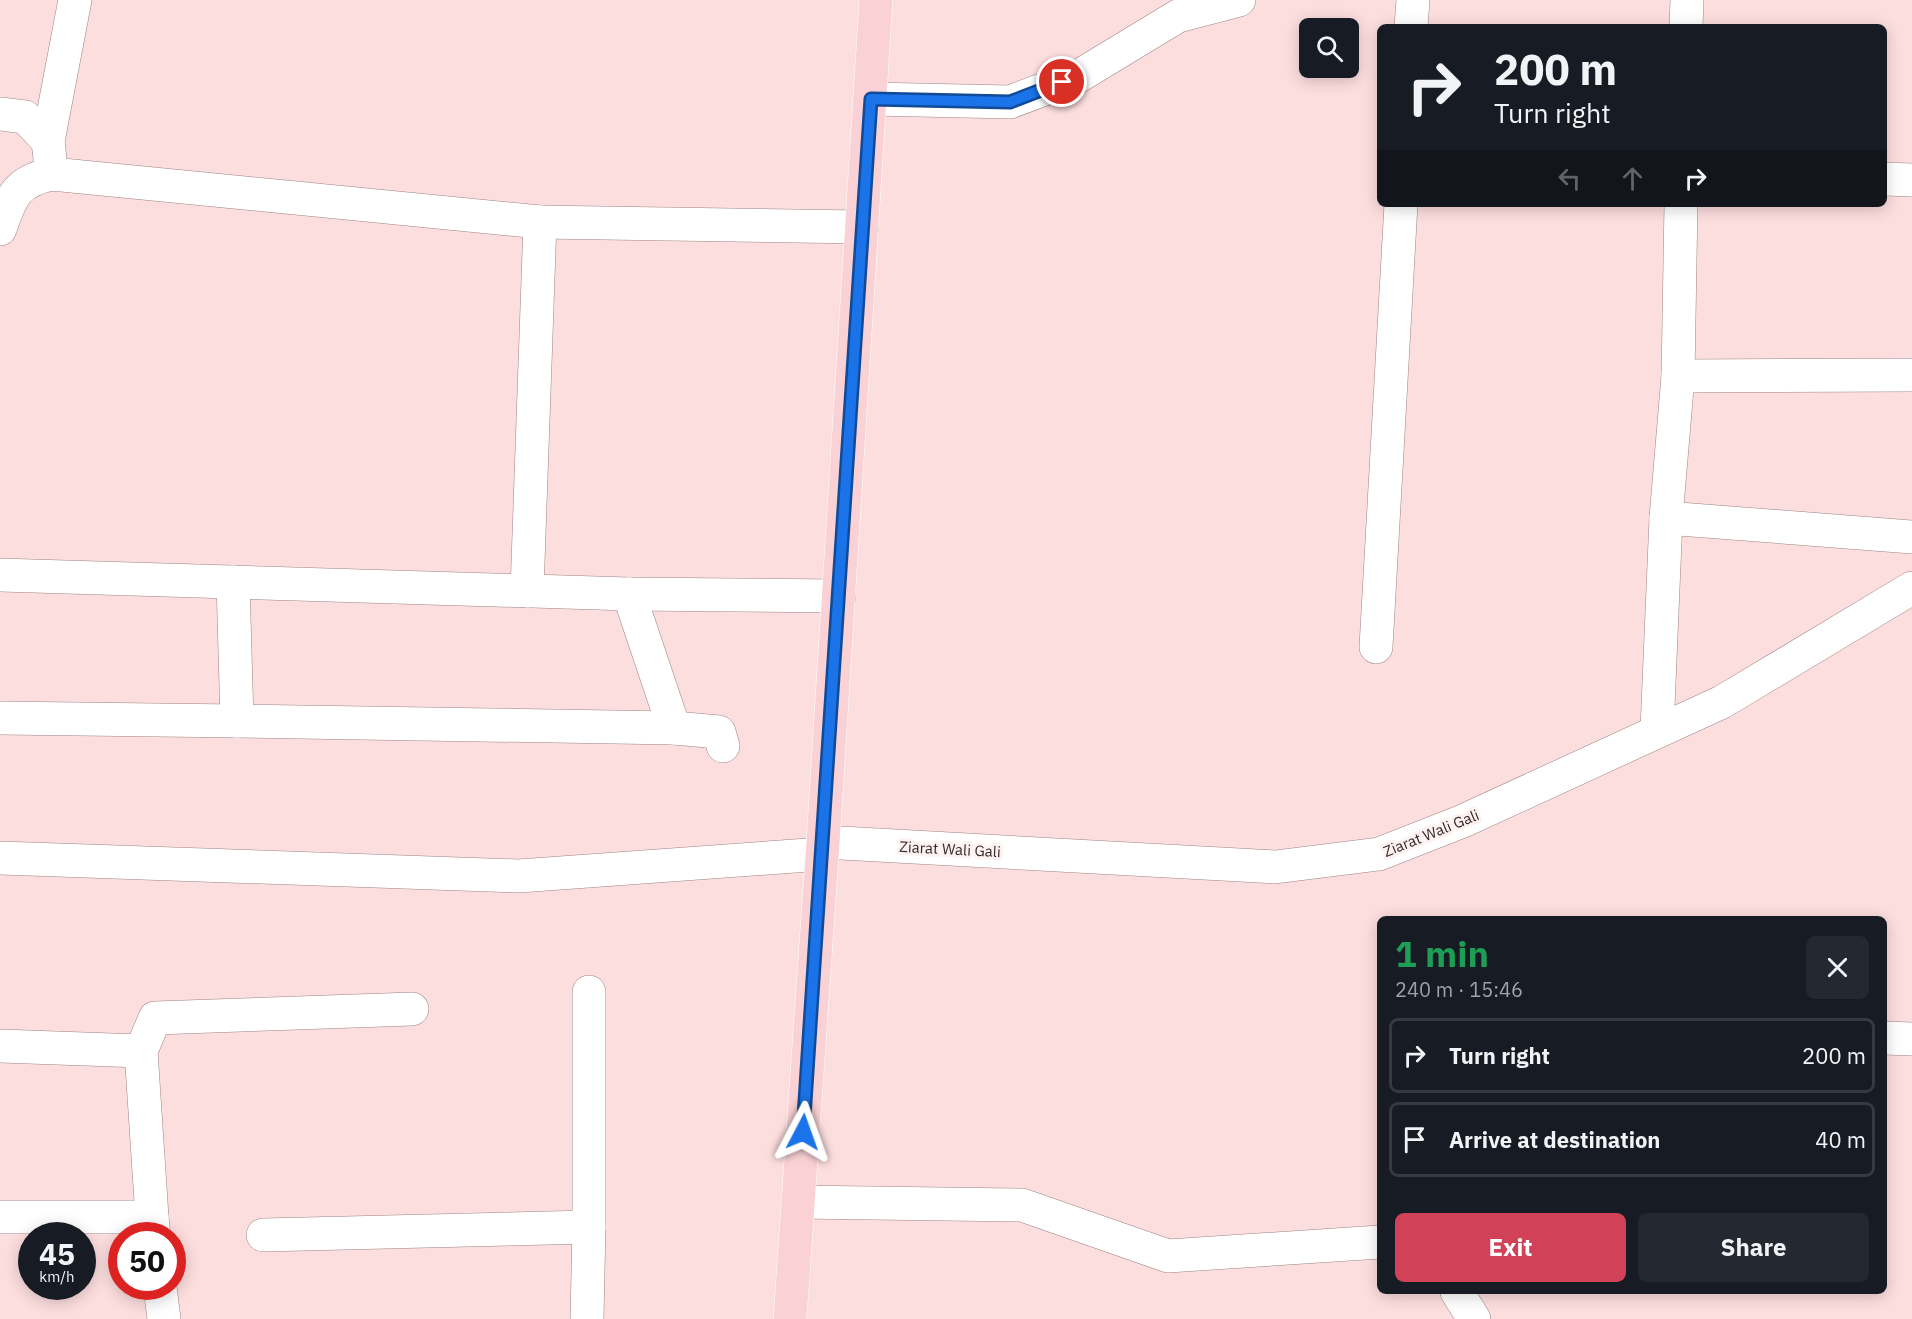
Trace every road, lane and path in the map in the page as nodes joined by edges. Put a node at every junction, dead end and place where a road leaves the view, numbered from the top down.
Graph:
1 (75, 0) edge
2 (876, 0) edge
3 (1239, 0) edge
4 (1413, 0) edge
5 (1687, 0) edge
6 (1411, 24) edge
7 (1686, 24) edge
8 (871, 99) junction
9 (0, 114) edge
10 (48, 141) junction
11 (52, 174) junction
12 (1887, 179) edge
13 (1912, 180) edge
14 (1401, 207) edge
15 (1681, 207) edge
16 (540, 222) junction
17 (862, 227) junction
18 (0, 229) edge
19 (1912, 375) edge
20 (1678, 376) junction
21 (1666, 519) junction
22 (1912, 537) edge
23 (0, 575) edge
24 (233, 582) junction
25 (1912, 588) edge
26 (527, 591) junction
27 (629, 594) junction
28 (839, 596) junction
29 (1376, 647) dead end
30 (0, 718) edge
31 (237, 721) junction
32 (674, 728) junction
33 (1657, 730) junction
34 (723, 746) dead end
35 (823, 848) junction
36 (0, 858) edge
37 (589, 992) dead end
38 (412, 1009) dead end
39 (1887, 1038) edge
40 (1912, 1039) edge
41 (0, 1046) edge
42 (141, 1051) junction
43 (798, 1202) junction
44 (0, 1217) edge
45 (153, 1222) edge
46 (108, 1224) edge
47 (589, 1227) junction
48 (263, 1235) dead end
49 (1377, 1242) edge
50 (1458, 1294) edge
51 (162, 1300) edge
52 (164, 1319) edge
53 (588, 1319) edge
54 (790, 1319) edge
55 (1474, 1319) edge

1 - 10 street
2 - 8 main road
3 - 8 street
4 - 6 street
5 - 7 street
8 - 17 main road
9 - 10 street
10 - 11 street
11 - 16 street
11 - 18 street
12 - 13 street
14 - 29 street
15 - 20 street
16 - 17 street
16 - 26 street
17 - 28 main road
19 - 20 street
20 - 21 street
21 - 22 street
21 - 33 street
23 - 24 street
24 - 26 street
24 - 31 street
25 - 33 street, Ziarat Wali Gali
26 - 27 street
27 - 28 street
27 - 32 street
28 - 35 main road
30 - 31 street
31 - 32 street
32 - 34 street
33 - 35 street, Ziarat Wali Gali
35 - 36 street, Ziarat Wali Gali
35 - 43 main road
37 - 47 street
38 - 42 street
39 - 40 street
41 - 42 street
42 - 45 street
43 - 49 street
43 - 54 main road
44 - 46 street
47 - 48 street
47 - 53 street
50 - 55 street
51 - 52 street

